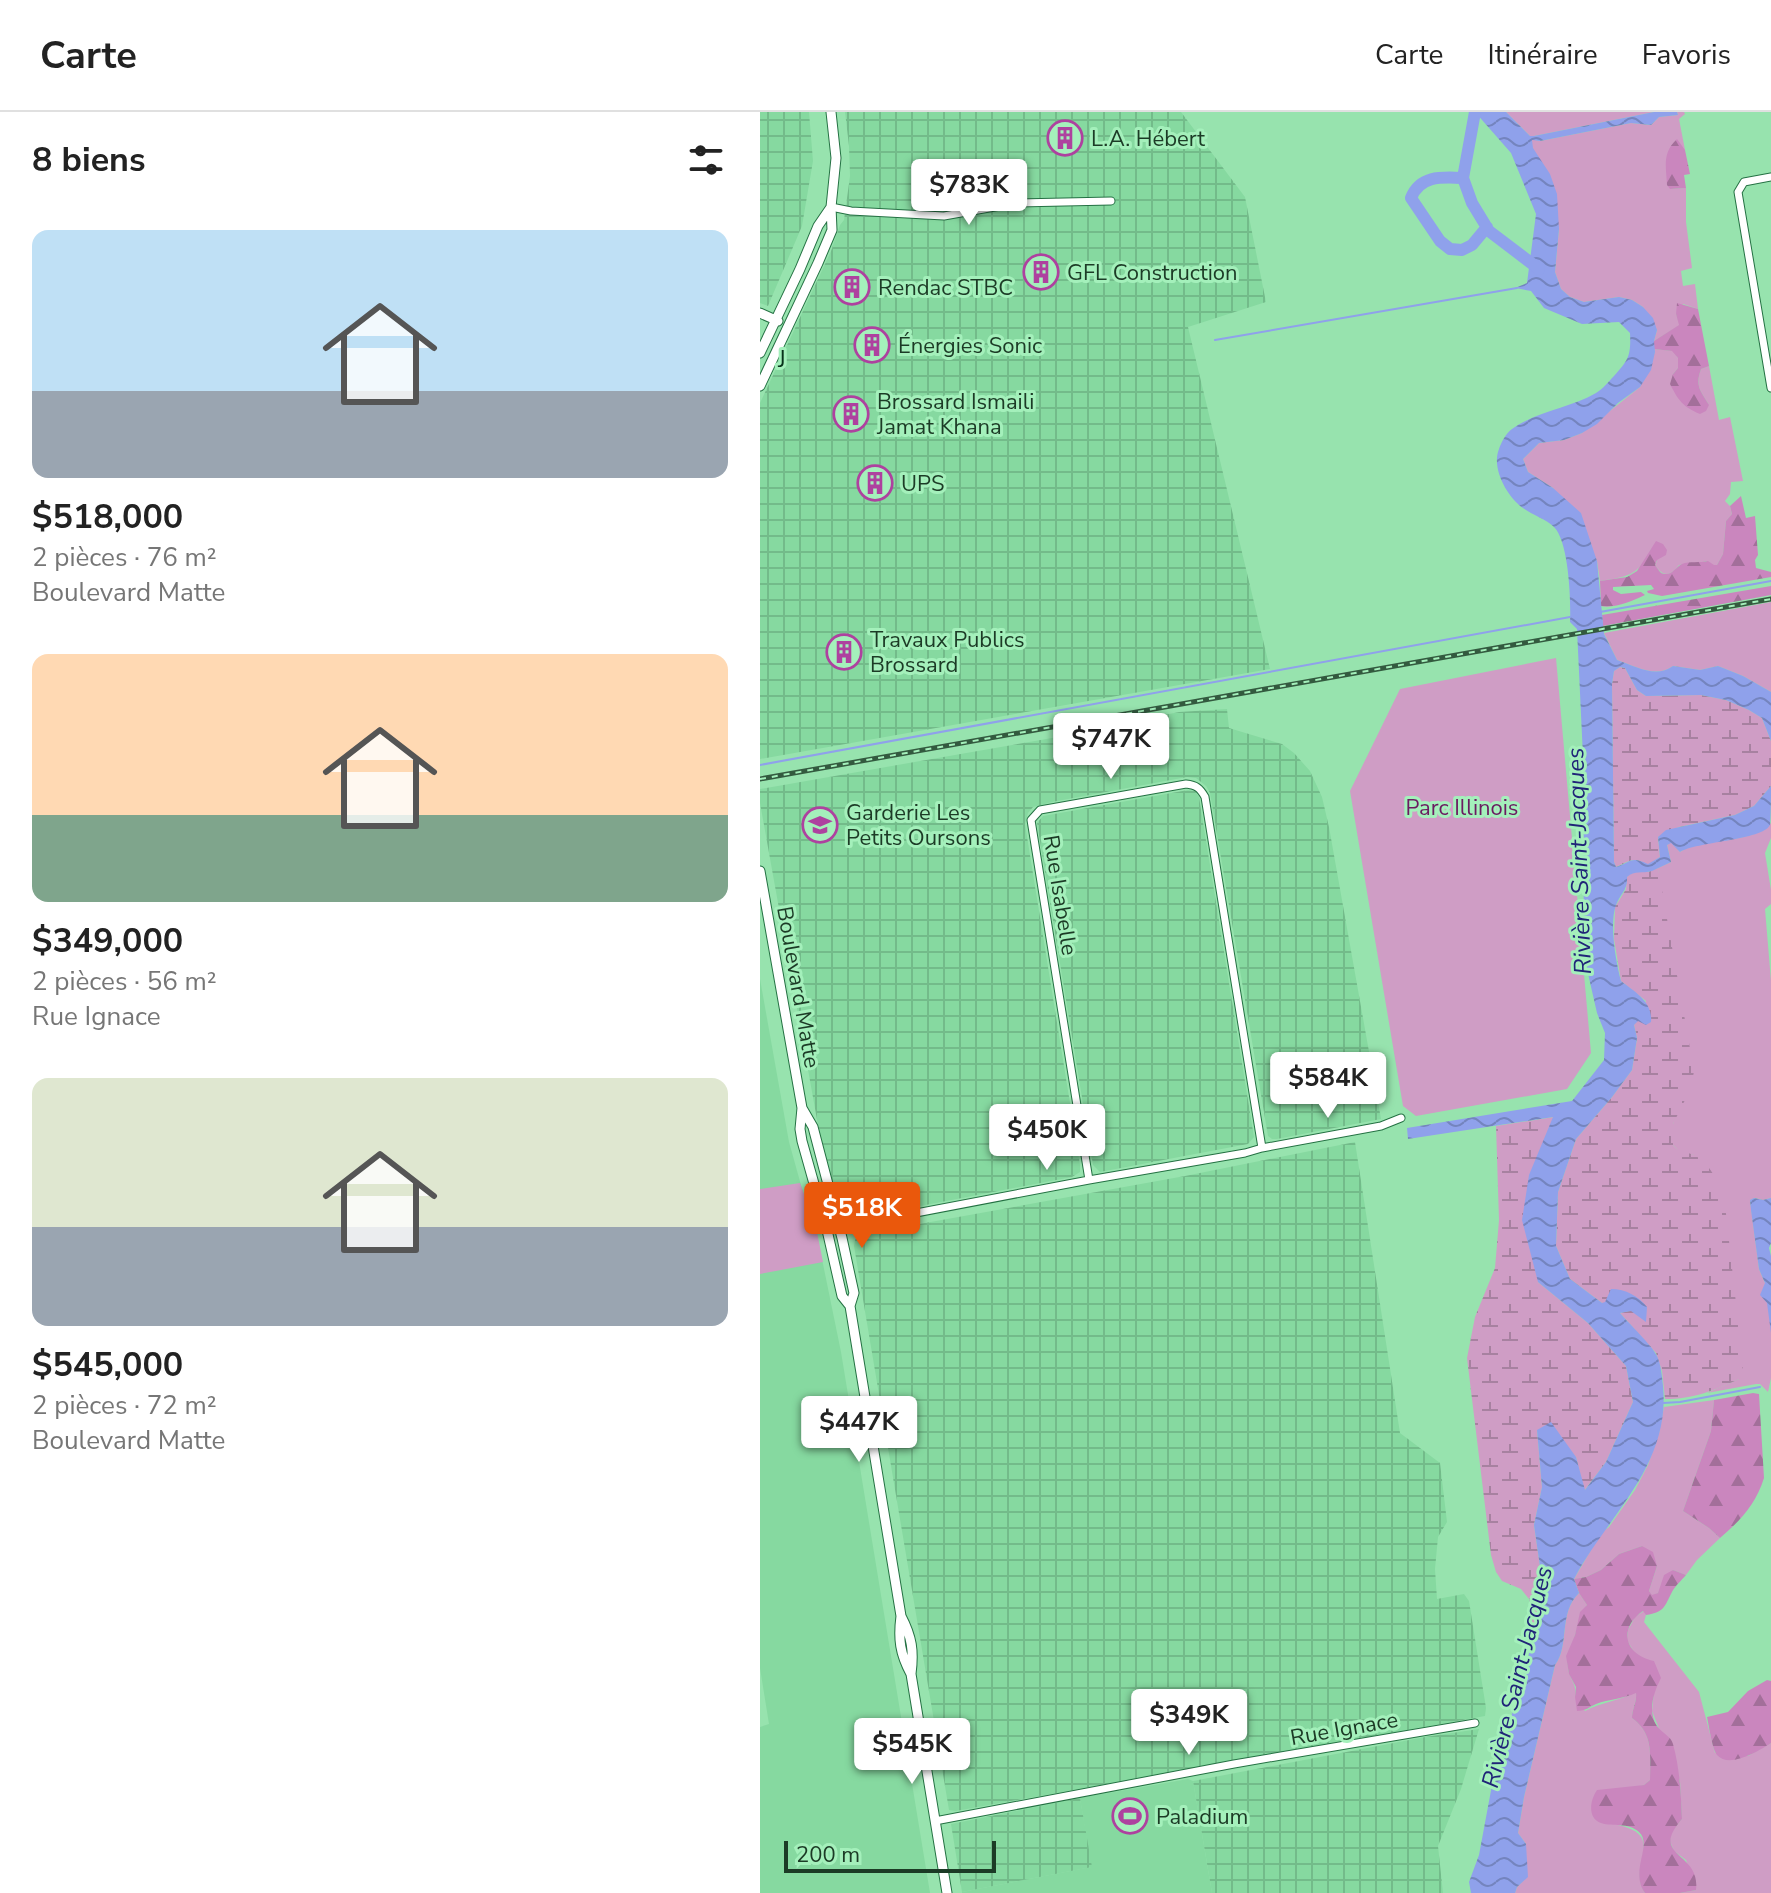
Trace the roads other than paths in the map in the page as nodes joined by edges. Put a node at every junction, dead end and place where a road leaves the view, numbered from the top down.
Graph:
1 (831, 112) edge
2 (1771, 177) edge
3 (1111, 201) dead end
4 (831, 207) junction
5 (760, 313) edge
6 (775, 320) junction
7 (788, 326) junction
8 (765, 330) edge
9 (782, 338) junction
10 (760, 353) edge
11 (760, 386) edge
12 (1771, 388) edge
13 (760, 871) edge
14 (802, 1108) junction
15 (1401, 1118) dead end
16 (1262, 1148) junction
17 (1089, 1180) junction
18 (840, 1228) junction
19 (827, 1230) junction
20 (850, 1306) junction
21 (1475, 1723) dead end
22 (935, 1821) junction
23 (947, 1893) edge

1 - 4 main road
2 - 12 street
3 - 4 street
4 - 6 main road
4 - 7 main road
5 - 6 main road
6 - 7 main road
6 - 8 main road
7 - 9 main road
8 - 9 main road
8 - 10 main road
9 - 11 main road
13 - 14 main road, Boulevard Matte
14 - 18 main road, Boulevard Matte
14 - 19 main road, Boulevard Matte
15 - 16 street
16 - 17 street
16 - 17 street, Rue Isabelle
17 - 18 street
18 - 19 street
18 - 20 main road, Boulevard Matte
19 - 20 main road, Boulevard Matte
20 - 22 main road, Boulevard Matte
21 - 22 street, Rue Ignace
22 - 23 main road, Boulevard Matte

